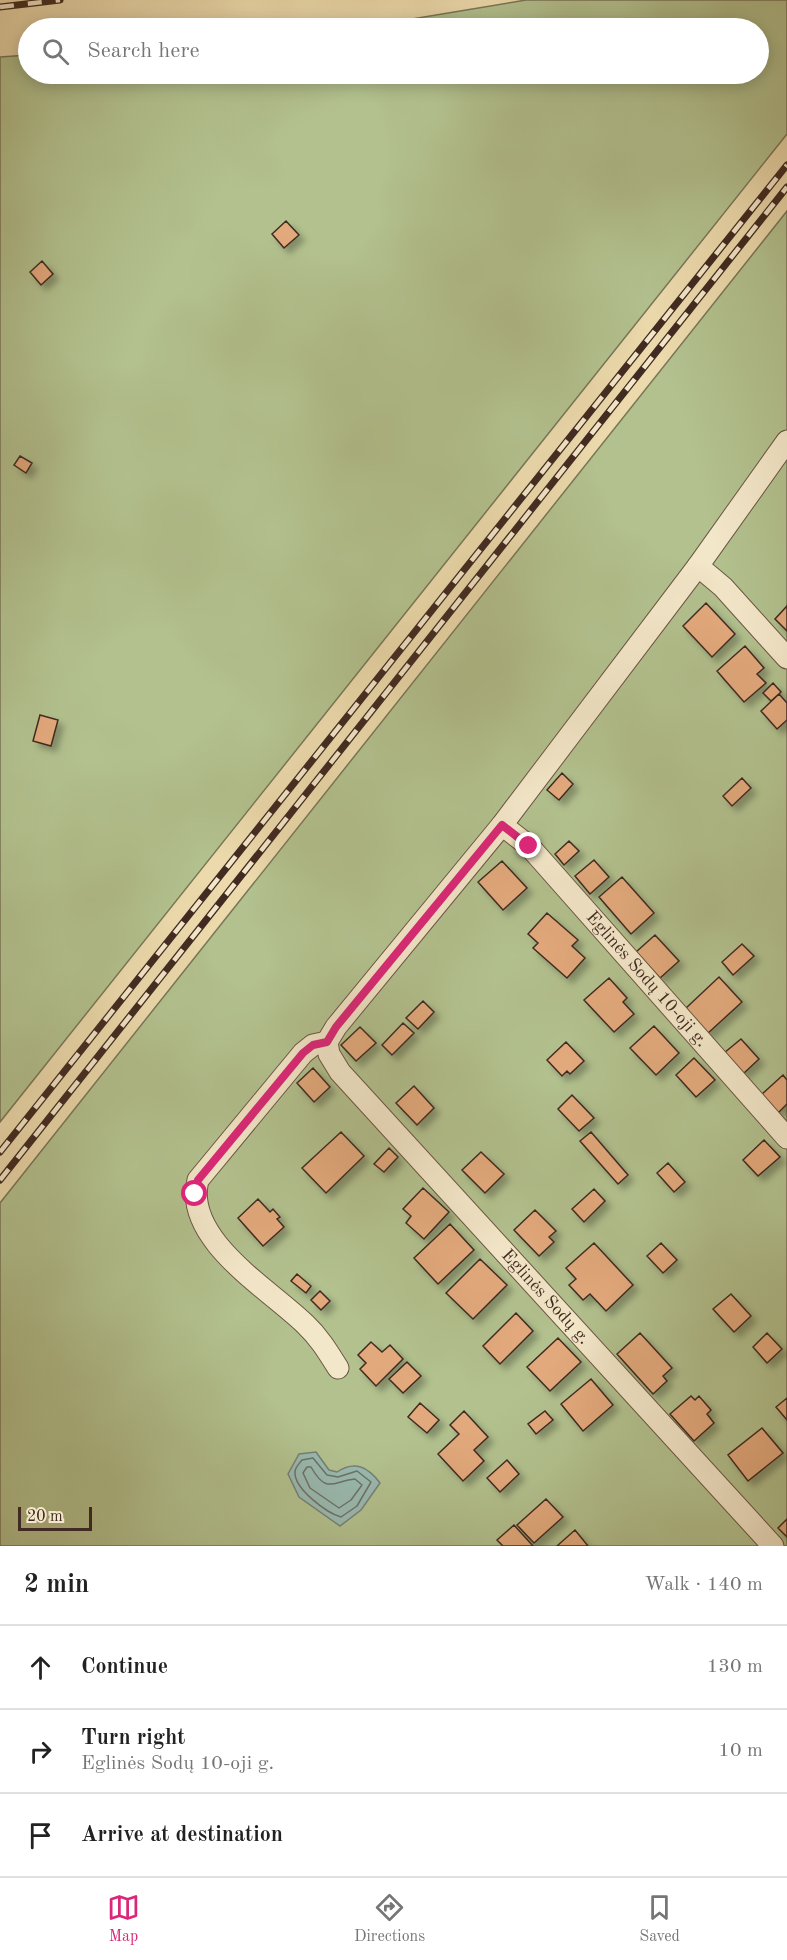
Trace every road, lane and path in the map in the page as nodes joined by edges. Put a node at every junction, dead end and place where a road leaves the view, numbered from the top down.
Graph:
1 (787, 441) edge
2 (698, 566) junction
3 (787, 658) edge
4 (502, 825) junction
5 (327, 1042) junction
6 (787, 1138) edge
7 (338, 1368) dead end
8 (773, 1546) edge

1 - 2 street
2 - 3 street
2 - 4 street
4 - 5 street
4 - 6 street, Eglinės Sodų 10-oji g.
5 - 7 street
5 - 8 street, Eglinės Sodų g.

